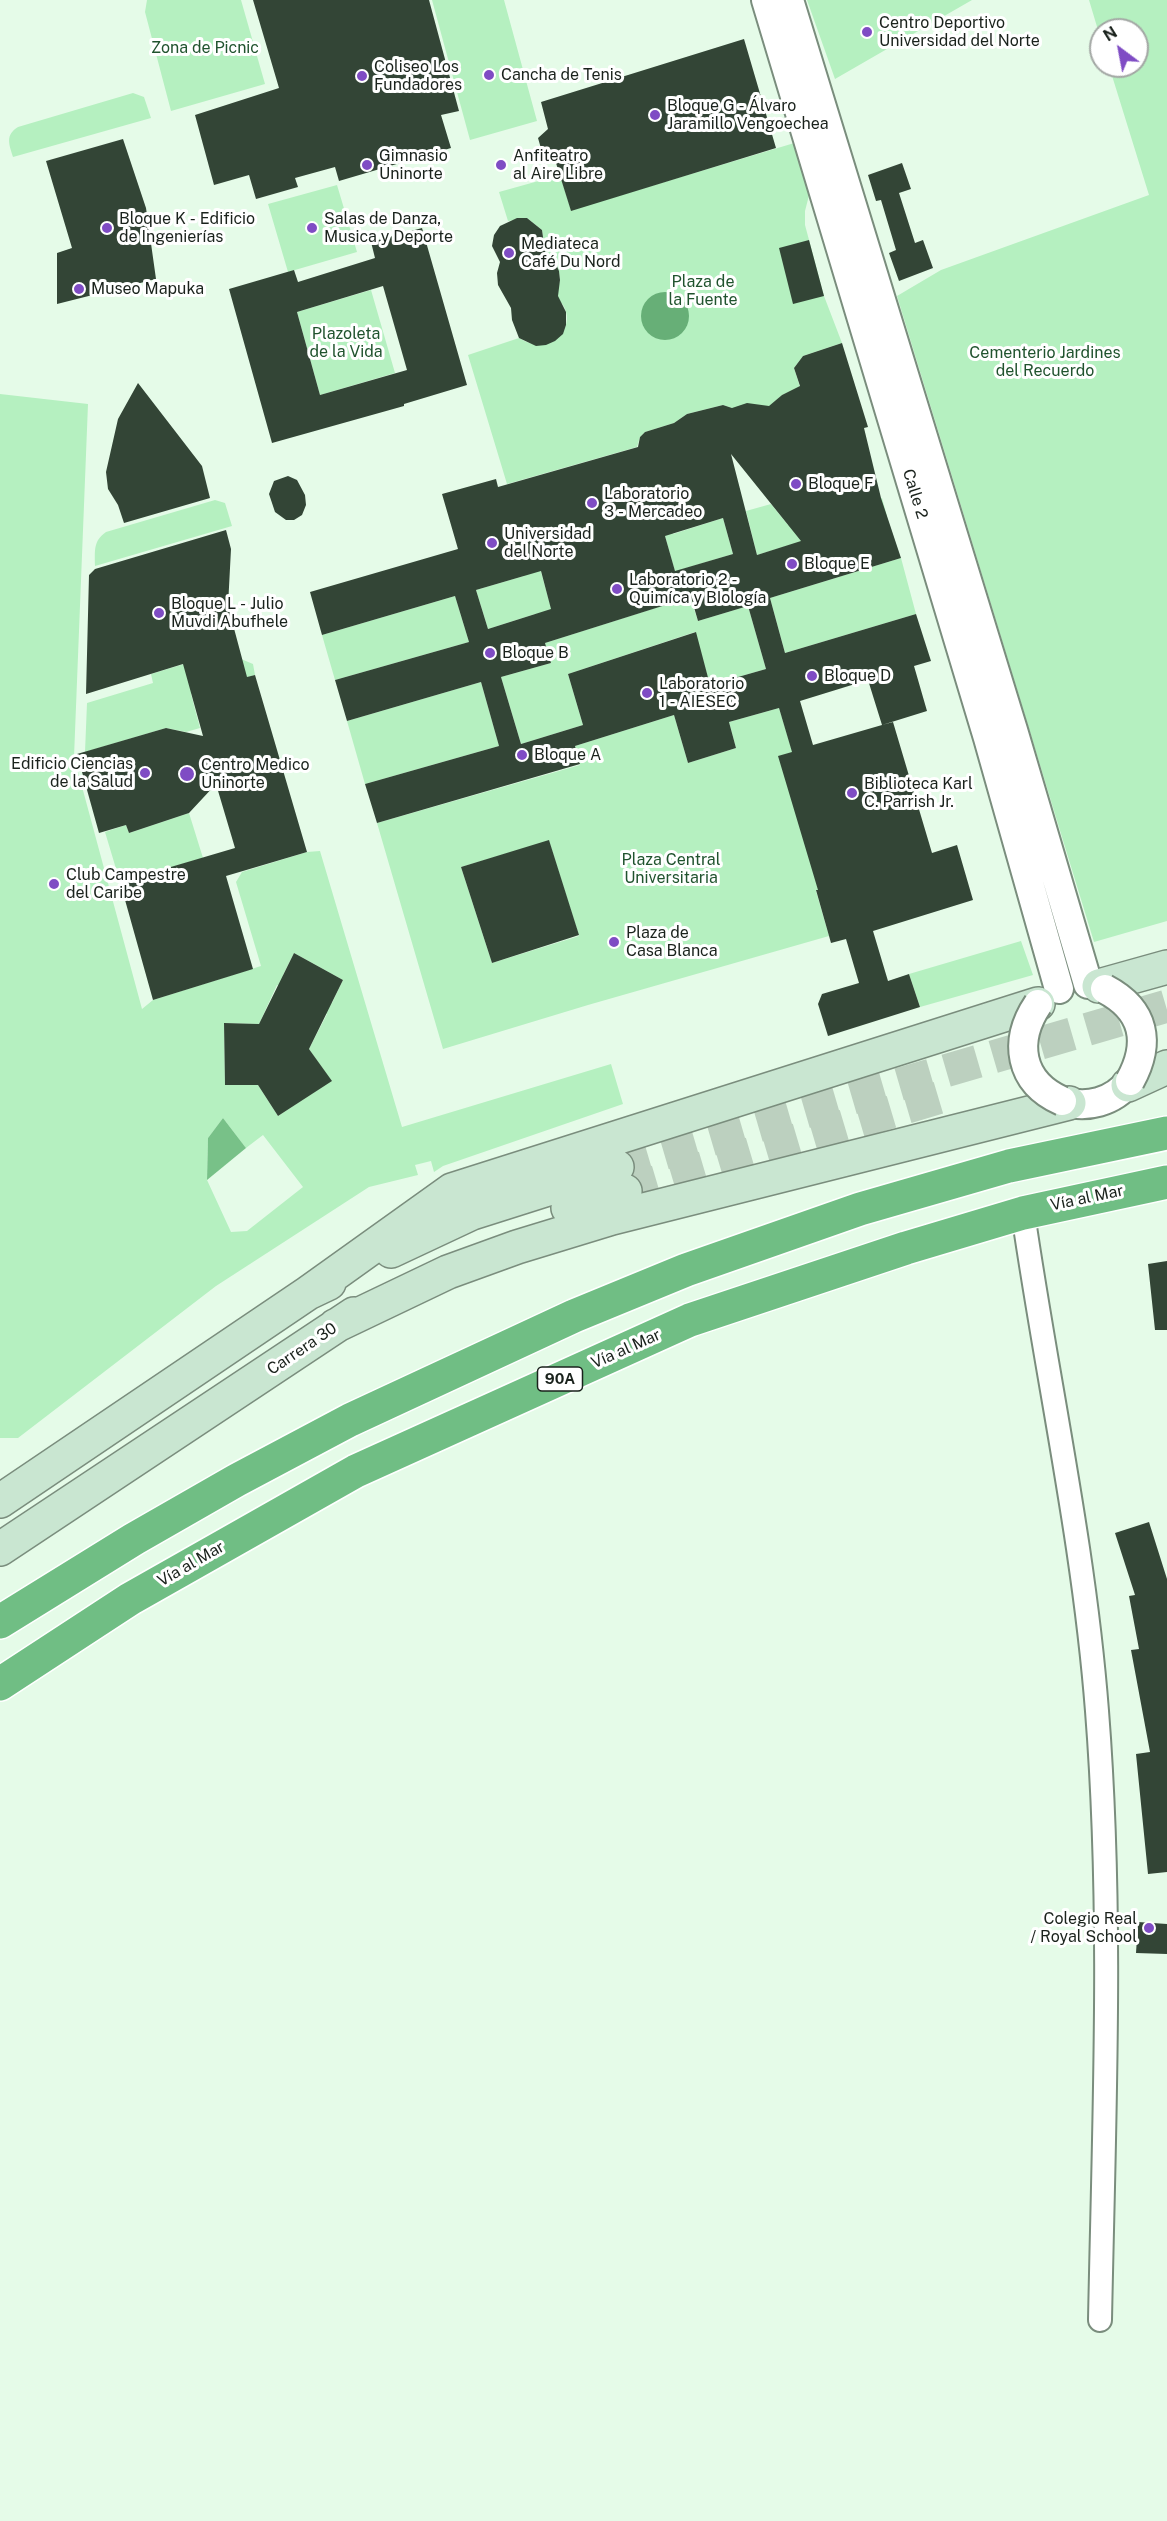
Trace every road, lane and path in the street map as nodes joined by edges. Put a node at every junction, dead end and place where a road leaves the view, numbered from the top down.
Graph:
1 (766, 0) edge
2 (789, 0) edge
3 (1001, 734) junction
4 (1167, 967) edge
5 (1098, 986) junction
6 (1048, 997) junction
7 (1167, 1067) edge
8 (1129, 1083) junction
9 (1065, 1102) junction
10 (1167, 1133) edge
11 (1167, 1182) edge
12 (1023, 1213) junction
13 (308, 1293) junction
14 (335, 1326) junction
15 (0, 1501) edge
16 (0, 1549) edge
17 (0, 1622) edge
18 (0, 1684) edge
19 (1100, 2320) dead end

1 - 3 street, Calle 2
2 - 3 street, Calle 2
3 - 5 street, Calle 2
3 - 6 street, Calle 2
4 - 5 main road
5 - 6 street
5 - 8 street, bridge
6 - 9 street, bridge
6 - 13 main road
7 - 8 main road
8 - 9 street
9 - 14 main road
10 - 17 highway
11 - 12 highway, Vía al Mar / 90A
12 - 18 highway, Vía al Mar / 90A
12 - 19 street
13 - 14 main road, Carrera 30
13 - 15 main road, Carrera 30
14 - 16 main road, Carrera 30

